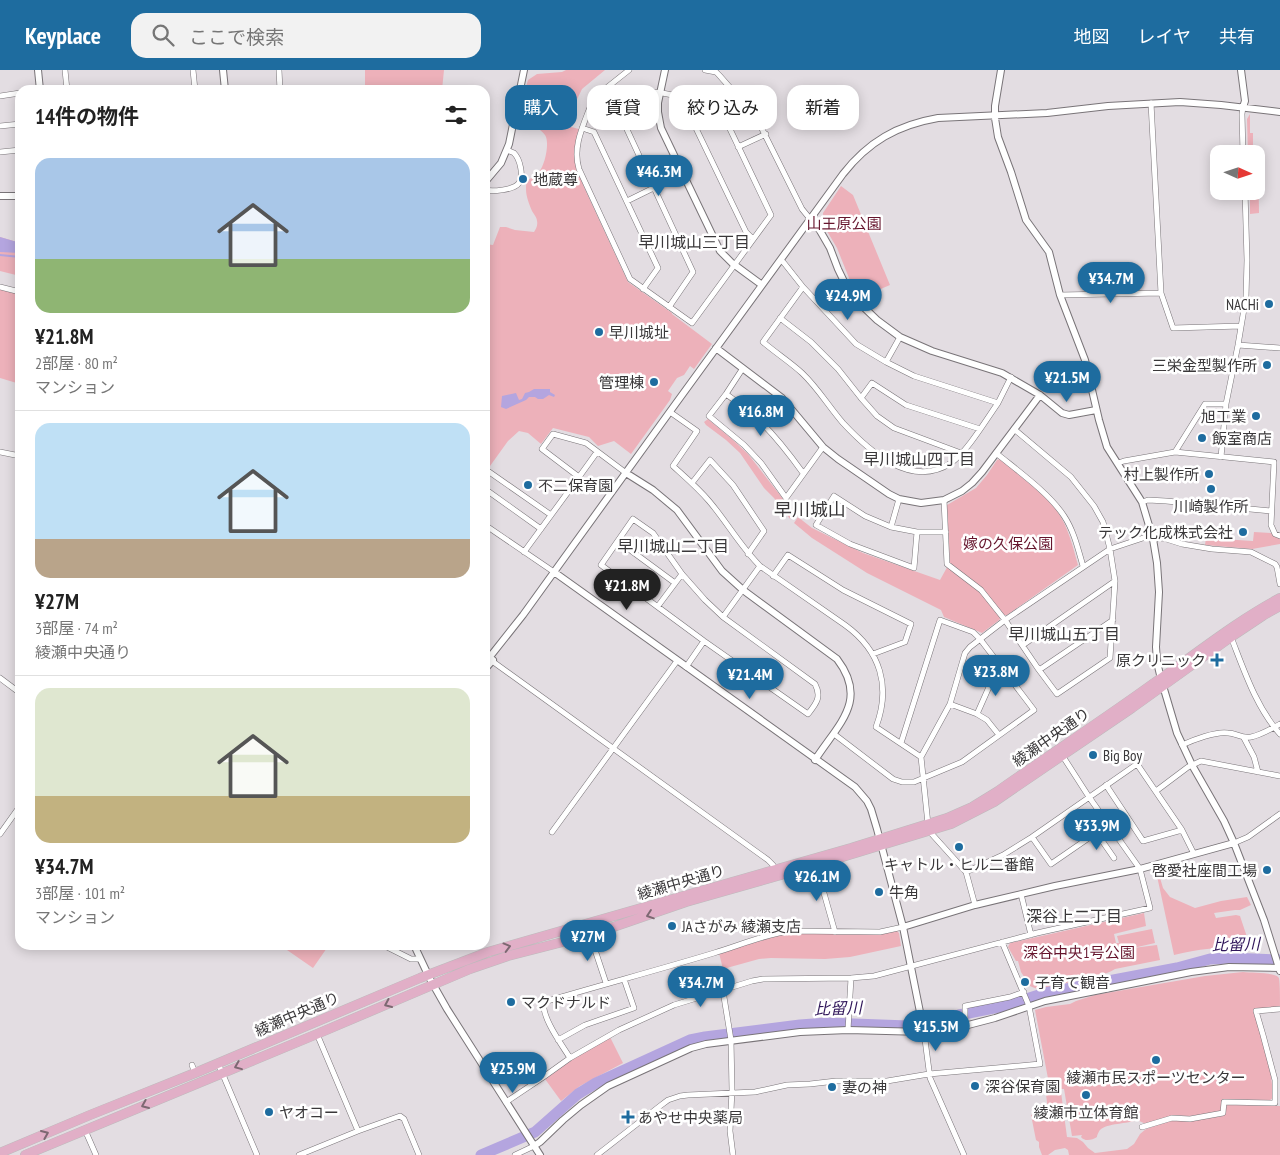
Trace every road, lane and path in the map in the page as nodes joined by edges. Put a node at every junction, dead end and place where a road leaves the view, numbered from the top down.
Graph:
1 (38, 70) edge
2 (65, 70) edge
3 (193, 70) edge
4 (222, 70) edge
5 (279, 70) edge
6 (524, 70) edge
7 (629, 70) edge
8 (665, 70) edge
9 (705, 70) edge
10 (1001, 70) edge
11 (1240, 70) edge
12 (40, 85) edge
13 (67, 85) edge
14 (194, 85) edge
15 (224, 85) edge
16 (280, 85) edge
17 (660, 92) junction
18 (15, 94) edge
19 (669, 94) edge
20 (0, 96) edge
21 (1151, 103) junction
22 (1243, 107) junction
23 (1280, 112) edge
24 (995, 114) junction
25 (15, 124) edge
26 (0, 126) edge
27 (582, 128) junction
28 (697, 130) edge
29 (730, 130) edge
30 (766, 134) junction
31 (1244, 145) edge
32 (738, 147) junction
33 (15, 150) edge
34 (507, 150) junction
35 (0, 152) edge
36 (682, 174) junction
37 (490, 176) edge
38 (654, 188) junction
39 (490, 191) edge
40 (0, 196) edge
41 (15, 196) edge
42 (1245, 200) edge
43 (627, 201) junction
44 (811, 220) junction
45 (753, 239) junction
46 (781, 260) junction
47 (735, 265) junction
48 (762, 285) junction
49 (0, 287) edge
50 (803, 287) junction
51 (643, 289) junction
52 (15, 291) edge
53 (1161, 292) junction
54 (1060, 295) junction
55 (669, 307) junction
56 (780, 318) junction
57 (1241, 326) junction
58 (900, 337) junction
59 (1238, 345) junction
60 (716, 348) junction
61 (1280, 348) edge
62 (886, 362) junction
63 (742, 368) junction
64 (1011, 378) junction
65 (726, 394) junction
66 (1040, 395) junction
67 (861, 398) junction
68 (998, 403) junction
69 (1226, 404) junction
70 (1096, 410) junction
71 (670, 412) junction
72 (980, 429) junction
73 (1014, 429) junction
74 (823, 447) junction
75 (0, 452) edge
76 (597, 452) junction
77 (1175, 452) junction
78 (962, 453) junction
79 (996, 453) junction
80 (15, 455) edge
81 (1221, 457) junction
82 (1118, 463) junction
83 (490, 472) edge
84 (626, 473) junction
85 (804, 473) junction
86 (579, 477) junction
87 (692, 483) junction
88 (490, 493) edge
89 (899, 499) junction
90 (944, 500) junction
91 (1142, 502) junction
92 (1271, 512) junction
93 (551, 515) junction
94 (891, 527) junction
95 (490, 528) edge
96 (541, 529) junction
97 (917, 532) junction
98 (946, 532) junction
99 (1280, 536) edge
100 (1152, 537) junction
101 (618, 542) junction
102 (1110, 548) junction
103 (524, 552) junction
104 (748, 554) junction
105 (760, 566) junction
106 (1083, 566) junction
107 (554, 572) junction
108 (682, 574) junction
109 (773, 576) junction
110 (1115, 581) junction
111 (675, 583) junction
112 (1280, 584) edge
113 (742, 590) junction
114 (1280, 598) edge
115 (658, 606) junction
116 (1280, 606) edge
117 (723, 617) junction
118 (1005, 620) junction
119 (1113, 620) junction
120 (1231, 637) junction
121 (980, 638) junction
122 (704, 641) junction
123 (1022, 646) junction
124 (873, 654) junction
125 (490, 658) edge
126 (677, 660) junction
127 (490, 661) edge
128 (686, 667) junction
129 (1039, 670) junction
130 (1006, 673) junction
131 (0, 678) edge
132 (1162, 682) junction
133 (15, 689) edge
134 (950, 704) junction
135 (977, 714) junction
136 (1280, 724) edge
137 (1274, 727) junction
138 (834, 734) junction
139 (1280, 734) edge
140 (999, 735) junction
141 (1244, 738) junction
142 (901, 743) junction
143 (1182, 745) junction
144 (1067, 748) junction
145 (613, 749) junction
146 (921, 757) junction
147 (815, 760) junction
148 (1192, 765) junction
149 (1258, 772) junction
150 (1280, 776) edge
151 (922, 779) junction
152 (1105, 786) junction
153 (1156, 791) junction
154 (1091, 796) junction
155 (15, 813) edge
156 (1280, 814) edge
157 (1109, 824) junction
158 (929, 828) junction
159 (1182, 830) junction
160 (552, 832) dead end
161 (1096, 832) junction
162 (0, 834) edge
163 (1032, 837) junction
164 (880, 842) junction
165 (1234, 843) junction
166 (1194, 854) junction
167 (1114, 858) dead end
168 (816, 865) junction
169 (1140, 869) junction
170 (775, 870) junction
171 (966, 872) junction
172 (1021, 894) junction
173 (975, 905) junction
174 (903, 927) junction
175 (835, 932) junction
176 (1031, 934) junction
177 (590, 935) junction
178 (1002, 942) junction
179 (392, 950) edge
180 (416, 950) edge
181 (419, 956) junction
182 (911, 967) junction
183 (1279, 968) edge
184 (428, 975) junction
185 (851, 978) junction
186 (624, 979) junction
187 (606, 983) junction
188 (433, 984) junction
189 (723, 991) junction
190 (1024, 993) junction
191 (1028, 1003) junction
192 (1280, 1009) edge
193 (965, 1027) junction
194 (848, 1028) junction
195 (923, 1030) junction
196 (317, 1034) junction
197 (730, 1038) junction
198 (558, 1040) junction
199 (570, 1058) junction
200 (218, 1063) junction
201 (222, 1072) junction
202 (929, 1074) junction
203 (732, 1093) junction
204 (506, 1102) junction
205 (1142, 1127) dead end
206 (85, 1130) junction
207 (358, 1130) junction
208 (534, 1146) junction
209 (0, 1153) edge
210 (24, 1155) edge
211 (96, 1155) edge
212 (257, 1155) edge
213 (299, 1155) edge
214 (419, 1155) edge
215 (515, 1155) edge
216 (540, 1155) edge
217 (597, 1155) edge
218 (733, 1155) edge
219 (964, 1155) edge

1 - 12 street
2 - 13 street
3 - 14 street
4 - 15 street
5 - 16 street
6 - 34 street
7 - 27 street
8 - 17 street
9 - 30 street
10 - 24 street
11 - 22 street
17 - 19 street
17 - 36 street
17 - 38 street
18 - 20 street
21 - 22 street
21 - 24 street
21 - 53 street
22 - 23 street
22 - 31 street
24 - 44 street
24 - 54 street
25 - 26 street
27 - 43 street
27 - 51 street
28 - 45 street
29 - 32 street
30 - 32 street
30 - 44 street
32 - 45 street
33 - 35 street
34 - 37 street
34 - 39 street
36 - 38 street
36 - 47 street
38 - 43 street
38 - 55 street
40 - 41 street
42 - 57 street
43 - 51 street
44 - 46 street
44 - 58 street
45 - 47 street
46 - 48 street
46 - 50 street
47 - 48 street
47 - 55 street
48 - 60 street
49 - 52 street
50 - 56 street
50 - 62 street
51 - 55 street
53 - 54 street
53 - 57 street
54 - 70 street
56 - 67 street
56 - 78 street
57 - 59 street
58 - 62 street
58 - 64 street
59 - 61 street
59 - 69 street
60 - 63 street
60 - 71 street
62 - 68 street
63 - 65 street
63 - 74 street
64 - 66 street
64 - 68 street
65 - 85 street
65 - 85 street
66 - 70 street
66 - 73 street
67 - 72 street
67 - 78 street
68 - 72 street
69 - 77 street
69 - 81 street
70 - 82 street
71 - 84 street
71 - 87 street
72 - 78 street
73 - 79 street
73 - 102 street
74 - 85 street
74 - 89 street
75 - 80 street
76 - 84 street
76 - 86 street
76 - 86 street
77 - 81 street
77 - 82 street
79 - 90 street
79 - 106 street
81 - 92 street
82 - 91 street
83 - 93 street
84 - 107 street
84 - 113 street
86 - 93 street
87 - 104 street
87 - 104 street
88 - 96 street
89 - 90 street
89 - 94 street
90 - 98 street
91 - 92 street
91 - 100 street
92 - 99 street
93 - 96 street
94 - 97 street
94 - 97 street
95 - 103 street
96 - 103 street
97 - 98 street
98 - 118 street
100 - 102 street
100 - 112 street
100 - 132 street
101 - 108 street
101 - 111 street
101 - 115 street
102 - 106 street
102 - 110 street
103 - 107 street
104 - 105 street
105 - 109 street
105 - 113 street
106 - 118 street
107 - 125 street
107 - 126 street
108 - 111 street
108 - 117 street
109 - 124 street
109 - 124 street
110 - 119 street
110 - 123 street
111 - 115 street
113 - 117 street
113 - 138 street
114 - 132 main road, 綾瀬中央通り
115 - 122 street
116 - 120 main road, 綾瀬中央通り
117 - 122 street
118 - 121 street
118 - 123 street
119 - 129 street
119 - 129 street
120 - 132 main road, 綾瀬中央通り
120 - 137 street
121 - 130 street
121 - 134 street
121 - 142 street
122 - 128 street
123 - 129 street
124 - 142 street
126 - 128 street
126 - 145 street
127 - 145 street
128 - 147 street
130 - 135 street
130 - 140 street
131 - 133 street
132 - 143 street
132 - 144 main road, 綾瀬中央通り
134 - 135 street
134 - 146 street
135 - 140 street
136 - 137 street
137 - 139 street
137 - 141 street
138 - 147 street
138 - 151 street
140 - 151 street
141 - 143 street
141 - 149 street
142 - 146 street
143 - 148 street
144 - 154 street
144 - 158 main road, 綾瀬中央通り
145 - 160 street
145 - 170 street
146 - 151 street
147 - 164 street
148 - 149 street
148 - 153 street
148 - 165 street
149 - 150 street
151 - 158 street
152 - 153 street
152 - 154 street
152 - 159 street
153 - 159 street
154 - 157 street
154 - 163 street
155 - 162 street
156 - 165 street
157 - 161 street
157 - 169 street
158 - 164 main road, 綾瀬中央通り
158 - 171 street
159 - 166 street
161 - 163 street
161 - 167 street
163 - 171 street
164 - 168 main road, 綾瀬中央通り
164 - 170 main road, 綾瀬中央通り
164 - 174 street
165 - 166 street
165 - 183 street
166 - 169 street
168 - 175 street
168 -> 177 main road, 綾瀬中央通り
169 - 172 street
169 - 176 street
184 -> 170 main road, 綾瀬中央通り
171 - 173 street
172 - 173 street
172 - 176 street
173 - 174 street
174 - 175 street
174 - 182 street
175 - 186 street
176 - 178 street
177 - 187 street
177 - 188 main road, 綾瀬中央通り
178 - 182 street
178 - 190 street
179 - 181 street
180 - 181 street
181 - 184 street
182 - 185 street
182 - 195 street
183 - 191 street
184 - 188 street
184 - 200 main road, 綾瀬中央通り
185 - 189 street
185 - 194 street
186 - 187 street
186 - 198 street
187 - 198 street
188 -> 196 main road, 綾瀬中央通り
188 - 204 street
189 - 197 street
189 - 199 street
190 - 191 street
190 - 193 street
191 - 193 street
191 - 202 street
192 - 205 street
193 - 195 street
194 - 195 street
194 - 197 street
195 - 202 street
196 -> 201 main road, 綾瀬中央通り
196 - 207 street
197 - 203 street
197 - 208 street
198 - 199 street
199 - 204 street
200 - 201 street
209 -> 200 main road, 綾瀬中央通り
201 -> 206 main road, 綾瀬中央通り
201 - 212 street
202 - 203 street
202 - 219 street
203 - 217 street
203 - 218 street
204 - 208 street
206 - 210 main road, 綾瀬中央通り
206 - 211 street
207 - 213 street
207 - 214 street
208 - 215 street
208 - 216 street

